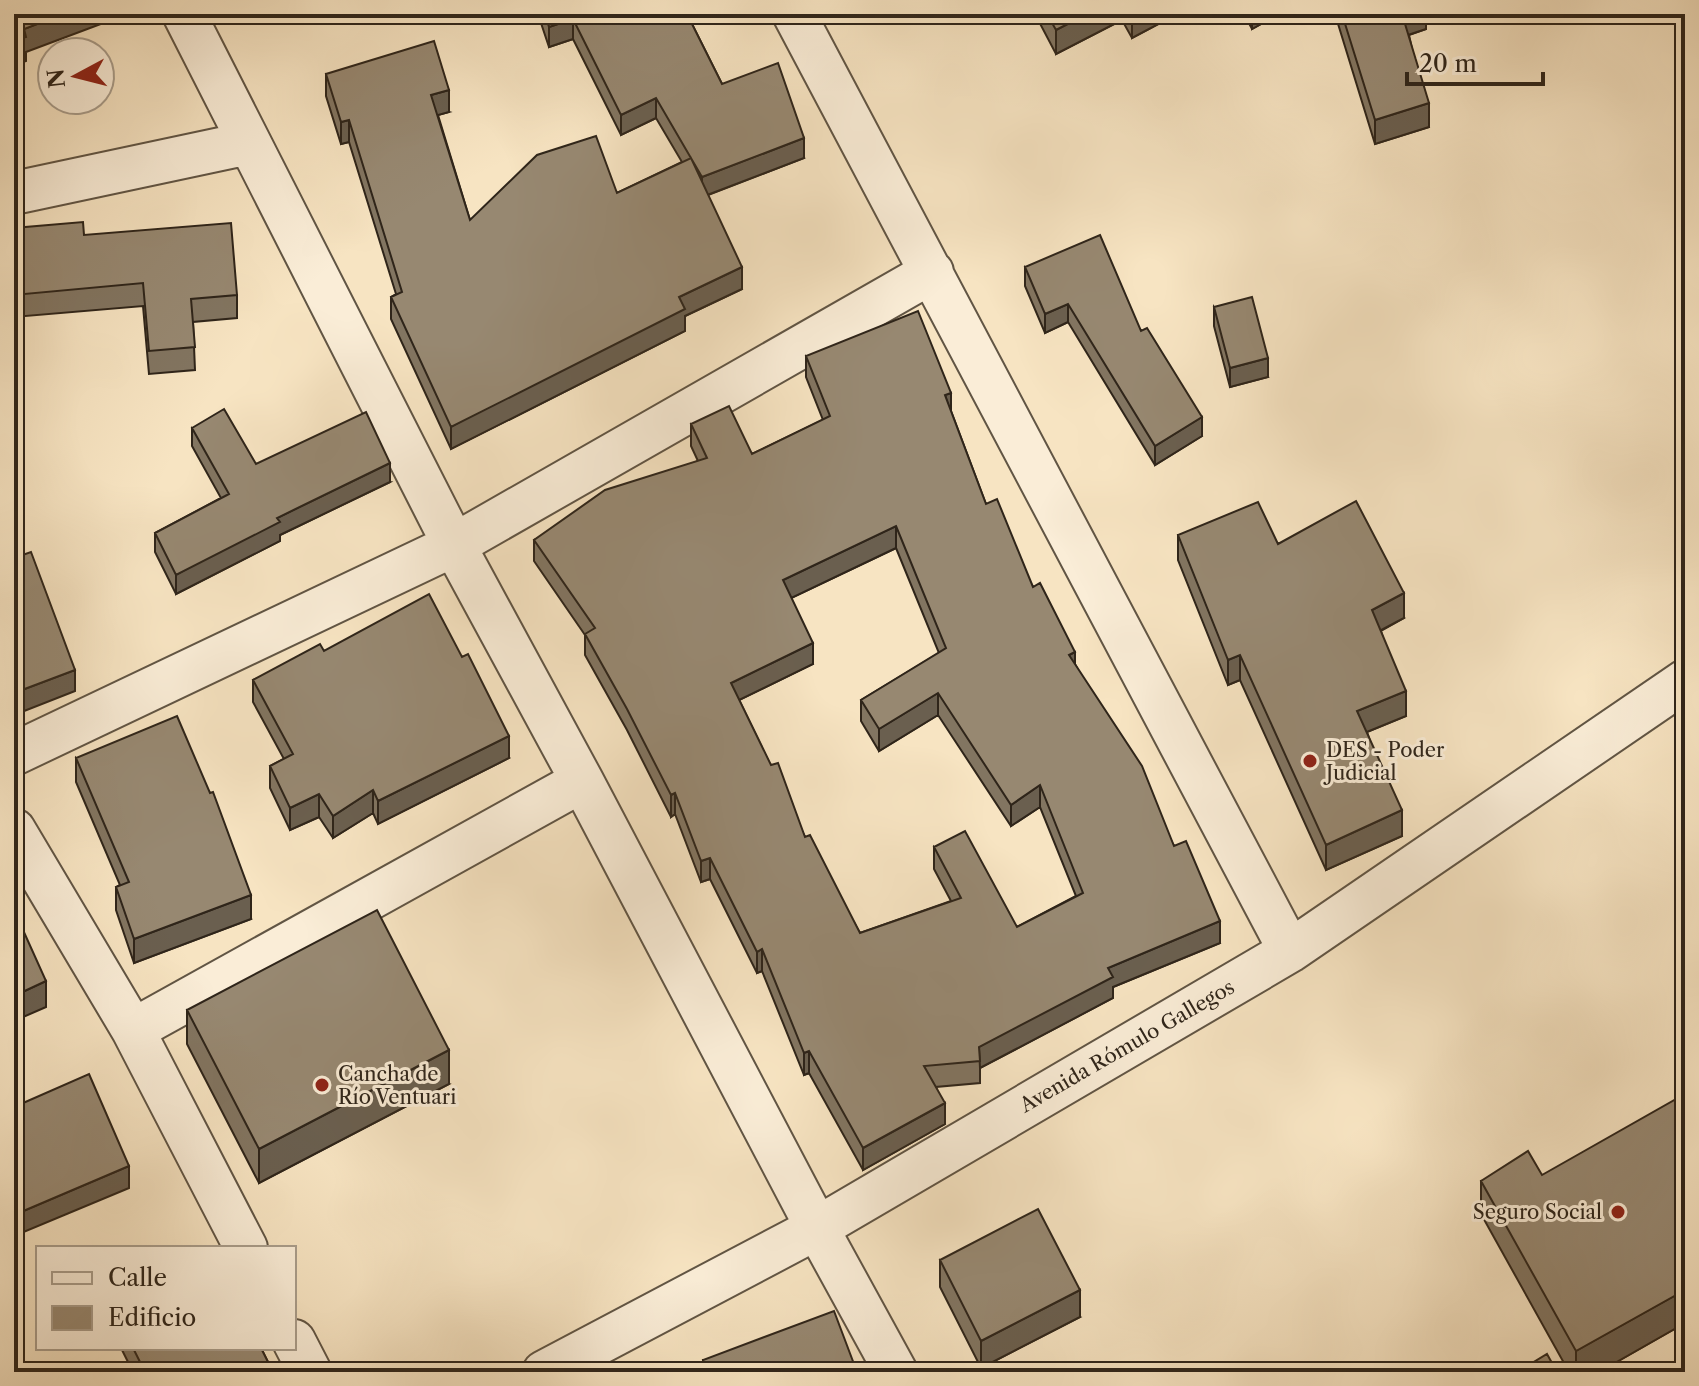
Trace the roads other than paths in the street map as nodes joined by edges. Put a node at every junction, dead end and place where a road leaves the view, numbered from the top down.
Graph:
1 (184, 14) edge
2 (794, 14) edge
3 (249, 143) junction
4 (14, 193) edge
5 (932, 272) junction
6 (454, 545) junction
7 (1685, 681) edge
8 (14, 754) edge
9 (582, 781) junction
10 (14, 830) edge
11 (1290, 951) junction
12 (133, 1030) junction
13 (817, 1228) junction
14 (245, 1246) edge
15 (296, 1345) edge
16 (310, 1372) edge
17 (544, 1372) edge
18 (896, 1372) edge

1 - 3 street
2 - 5 street
3 - 4 street
3 - 6 street
5 - 6 street
5 - 11 street
6 - 8 street
6 - 9 street
7 - 11 street, Avenida Rómulo Gallegos
9 - 12 street
9 - 13 street
10 - 12 street
11 - 13 street, Avenida Rómulo Gallegos
12 - 14 street
13 - 17 street, Avenida Rómulo Gallegos
13 - 18 street
15 - 16 street

